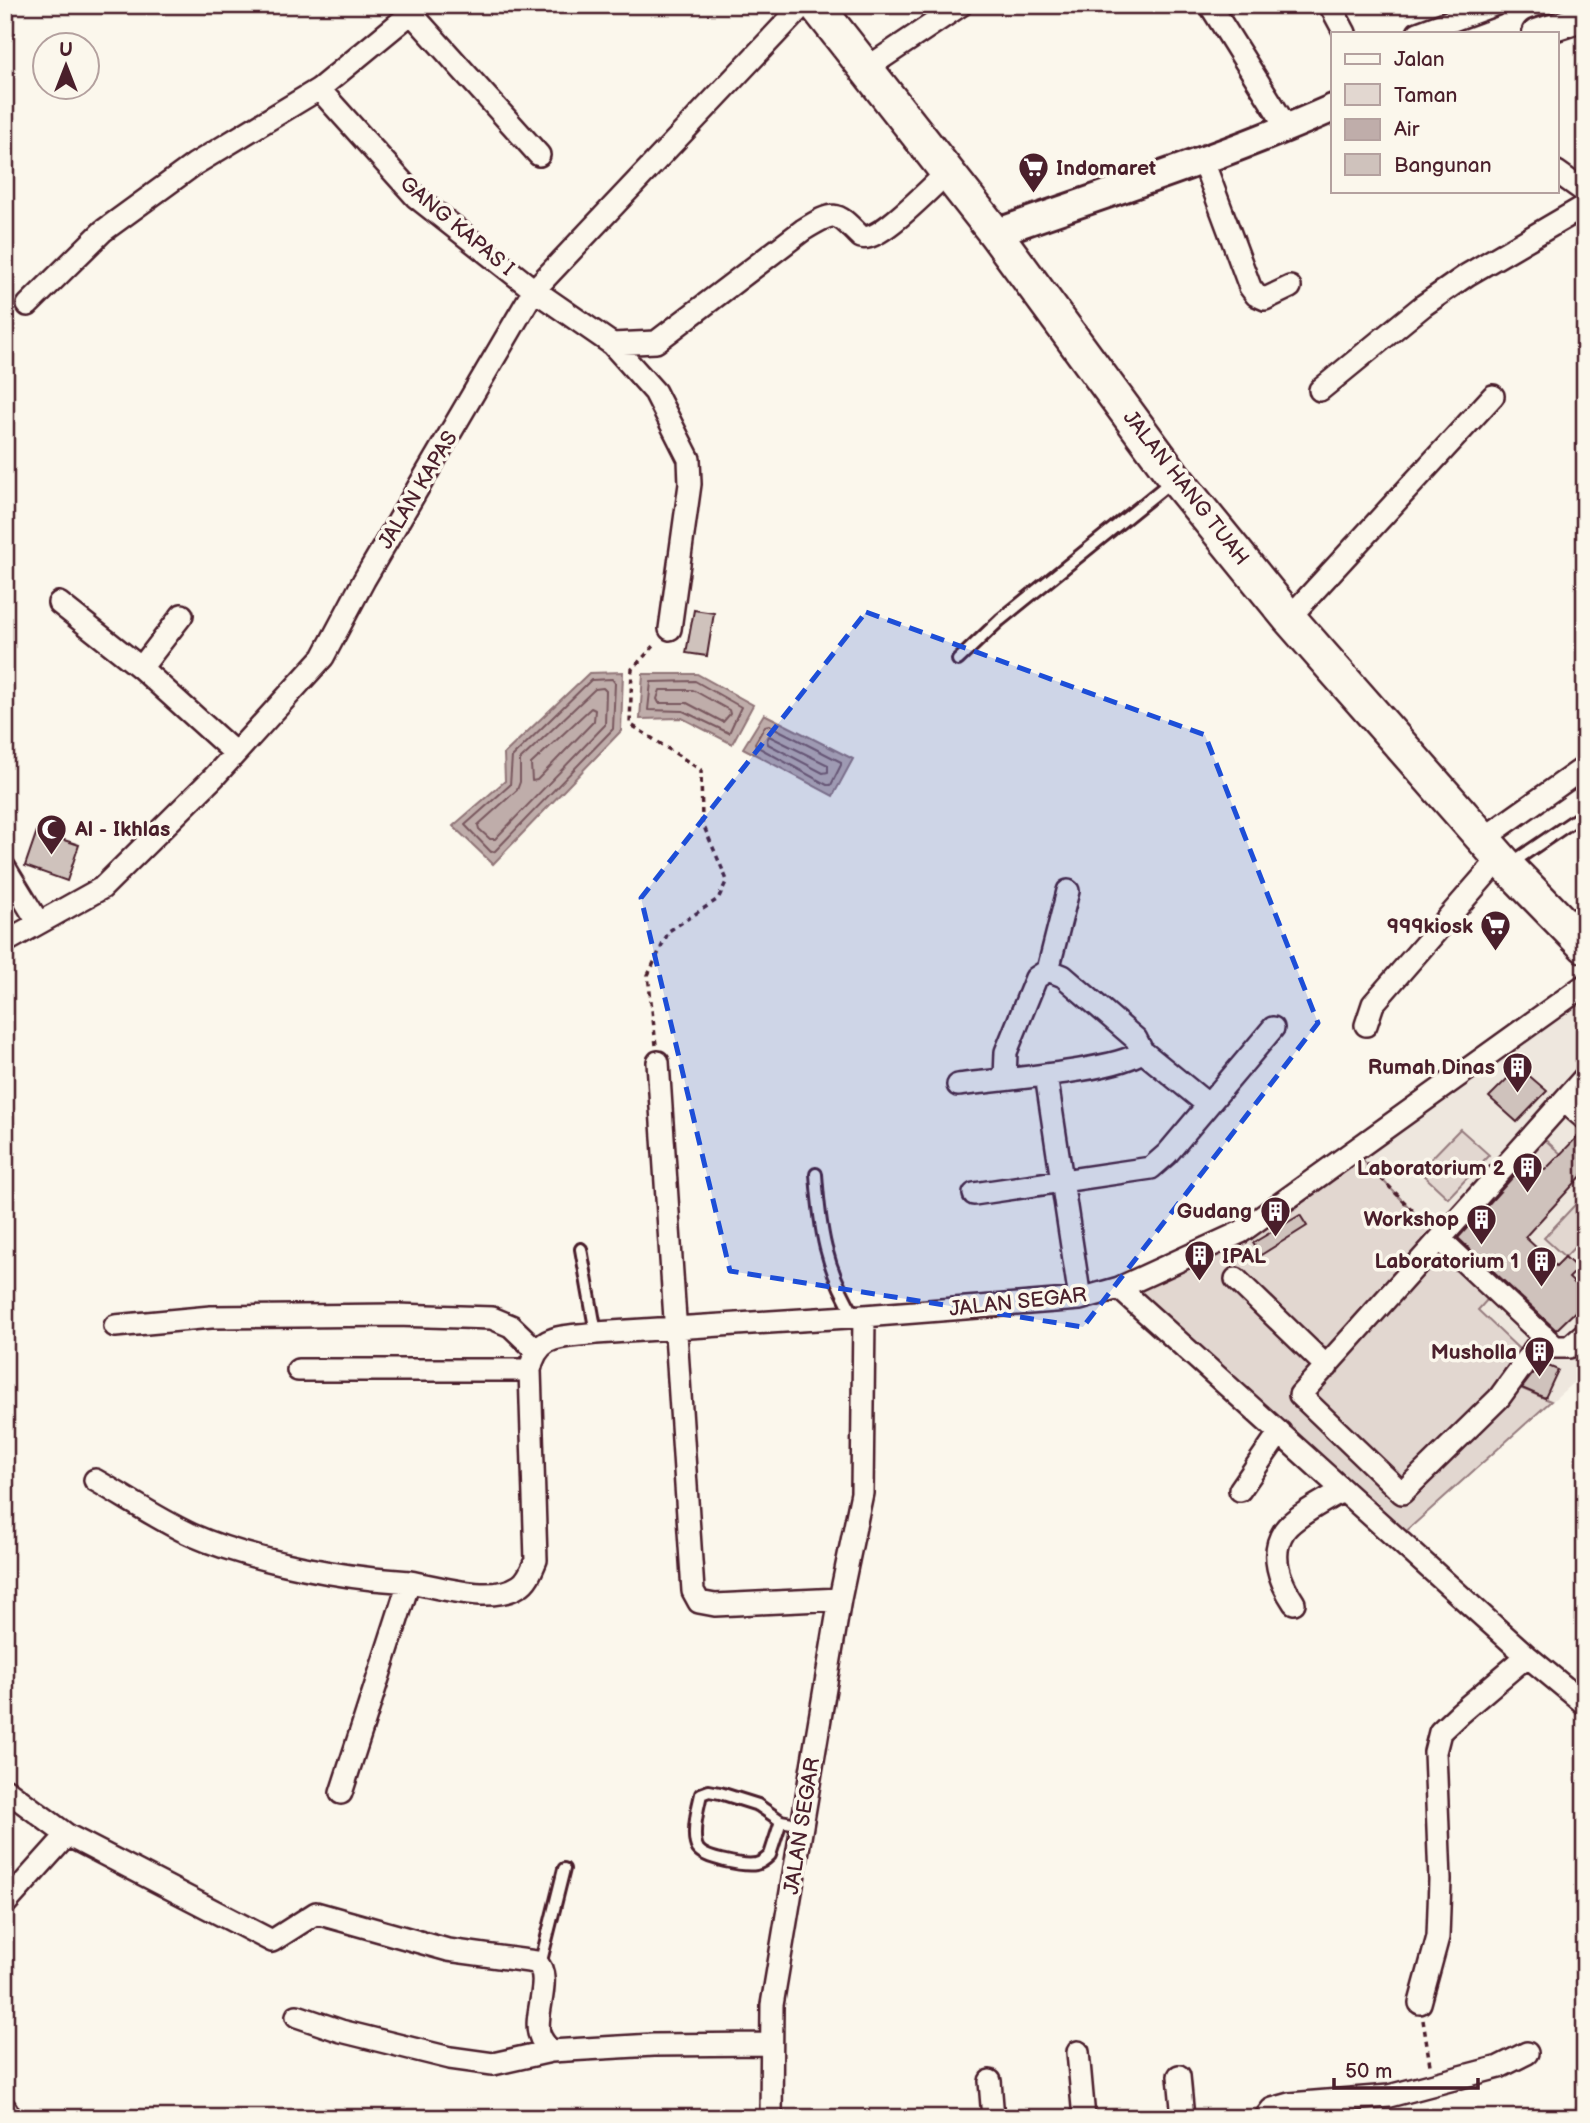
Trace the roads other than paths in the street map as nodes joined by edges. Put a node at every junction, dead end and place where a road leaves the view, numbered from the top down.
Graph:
1 (803, 5) edge
2 (816, 5) edge
3 (961, 5) edge
4 (1210, 5) edge
5 (1330, 5) edge
6 (1494, 5) edge
7 (412, 8) edge
8 (1585, 17) edge
9 (1344, 32) edge
10 (1421, 32) edge
11 (1539, 32) edge
12 (867, 68) junction
13 (319, 89) junction
14 (1331, 109) edge
15 (1287, 128) junction
16 (539, 155) dead end
17 (1203, 160) junction
18 (948, 172) junction
19 (1558, 173) edge
20 (1585, 192) edge
21 (1585, 206) edge
22 (995, 233) junction
23 (1290, 287) dead end
24 (534, 290) junction
25 (28, 305) dead end
26 (612, 344) junction
27 (1320, 390) dead end
28 (1493, 396) dead end
29 (1175, 478) junction
30 (60, 603) dead end
31 (182, 615) dead end
32 (1289, 618) junction
33 (670, 629) road end
34 (958, 660) dead end
35 (141, 668) junction
36 (235, 753) junction
37 (1585, 767) edge
38 (1585, 813) edge
39 (1497, 854) junction
40 (5, 868) edge
41 (1068, 891) dead end
42 (38, 922) junction
43 (1580, 933) edge
44 (5, 942) edge
45 (1048, 970) junction
46 (1585, 985) edge
47 (1366, 1025) dead end
48 (1273, 1028) dead end
49 (1142, 1051) junction
50 (658, 1062) road end
51 (1046, 1075) junction
52 (1585, 1077) edge
53 (1005, 1079) junction
54 (958, 1085) dead end
55 (1564, 1101) junction
56 (1208, 1104) junction
57 (1585, 1119) edge
58 (816, 1174) dead end
59 (1061, 1181) junction
60 (974, 1194) dead end
61 (1441, 1240) junction
62 (581, 1249) dead end
63 (1236, 1279) dead end
64 (1119, 1288) junction
65 (1080, 1299) junction
66 (859, 1316) junction
67 (114, 1326) dead end
68 (676, 1327) junction
69 (596, 1333) junction
70 (1585, 1333) edge
71 (1544, 1336) junction
72 (536, 1350) junction
73 (1326, 1367) junction
74 (298, 1370) dead end
75 (530, 1370) junction
76 (1280, 1432) junction
77 (95, 1480) dead end
78 (1240, 1490) dead end
79 (1343, 1490) junction
80 (409, 1582) junction
81 (840, 1600) junction
82 (1294, 1603) dead end
83 (1527, 1656) junction
84 (1585, 1704) edge
85 (5, 1789) edge
86 (341, 1793) dead end
87 (780, 1821) junction
88 (803, 1825) junction
89 (67, 1835) junction
90 (564, 1869) dead end
91 (5, 1904) edge
92 (540, 1965) junction
93 (1420, 2004) road end
94 (297, 2016) dead end
95 (771, 2044) junction
96 (551, 2051) junction
97 (1077, 2052) dead end
98 (1527, 2053) dead end
99 (1179, 2076) dead end
100 (990, 2081) dead end
101 (5, 2108) edge
102 (11, 2118) edge
103 (771, 2118) edge
104 (993, 2118) edge
105 (1084, 2118) edge
106 (1183, 2118) edge
107 (1265, 2118) edge

1 - 24 street, JALAN KAPAS
2 - 12 main road, JALAN HANG TUAH
3 - 12 street
4 - 15 street
5 - 9 street
6 - 10 street
7 - 13 street
7 - 16 street
8 - 11 street
12 - 18 main road, JALAN HANG TUAH
13 - 24 street, GANG KAPAS I
13 - 25 street
14 - 15 street
15 - 17 street
17 - 22 street
17 - 23 street
18 - 22 main road, JALAN HANG TUAH
18 - 26 street
19 - 20 street
21 - 27 street
22 - 29 main road, JALAN HANG TUAH
24 - 26 street, GANG KAPAS I
24 - 36 street, JALAN KAPAS
26 - 33 street, GANG KAPAS I
28 - 32 street
29 - 32 main road, JALAN HANG TUAH
29 - 34 lane
30 - 35 street
31 - 35 street
32 - 39 main road, JALAN HANG TUAH
35 - 36 street
36 - 42 street, JALAN KAPAS
37 - 39 street
38 - 39 lane
39 - 43 main road, JALAN HANG TUAH
39 - 47 street
40 - 42 street
41 - 45 street
42 - 44 street, JALAN KAPAS
45 - 49 street
45 - 53 street
46 - 64 street, JALAN SEGAR
48 - 56 street
49 - 51 street
49 - 56 street
50 - 68 street
51 - 53 street
51 - 59 street
52 - 55 street
53 - 54 street
55 - 57 street
55 - 61 street
56 - 59 street
58 - 66 lane
59 - 60 street
59 - 65 street
61 - 71 street
61 - 73 street
62 - 69 lane
63 - 73 street
64 - 65 street, JALAN SEGAR
64 - 76 street
65 - 66 street, JALAN SEGAR
66 - 68 street
66 - 81 street, JALAN SEGAR
67 - 72 street
68 - 69 street
68 - 81 street
69 - 72 street
70 - 71 street
71 - 73 street
72 - 75 street
74 - 75 street
75 - 80 street
76 - 78 street
76 - 79 street
77 - 80 street
79 - 82 street
79 - 83 street
80 - 86 street
81 - 88 street, JALAN SEGAR
83 - 84 street
83 - 93 street
85 - 89 street
87 - 87 lane
87 - 88 lane
88 - 95 street, JALAN SEGAR
89 - 91 street
89 - 92 street
90 - 92 lane
92 - 96 street
94 - 96 street
95 - 96 street
95 - 103 street, JALAN SEGAR
97 - 105 street
98 - 107 street
99 - 106 street
100 - 104 street
101 - 102 street

